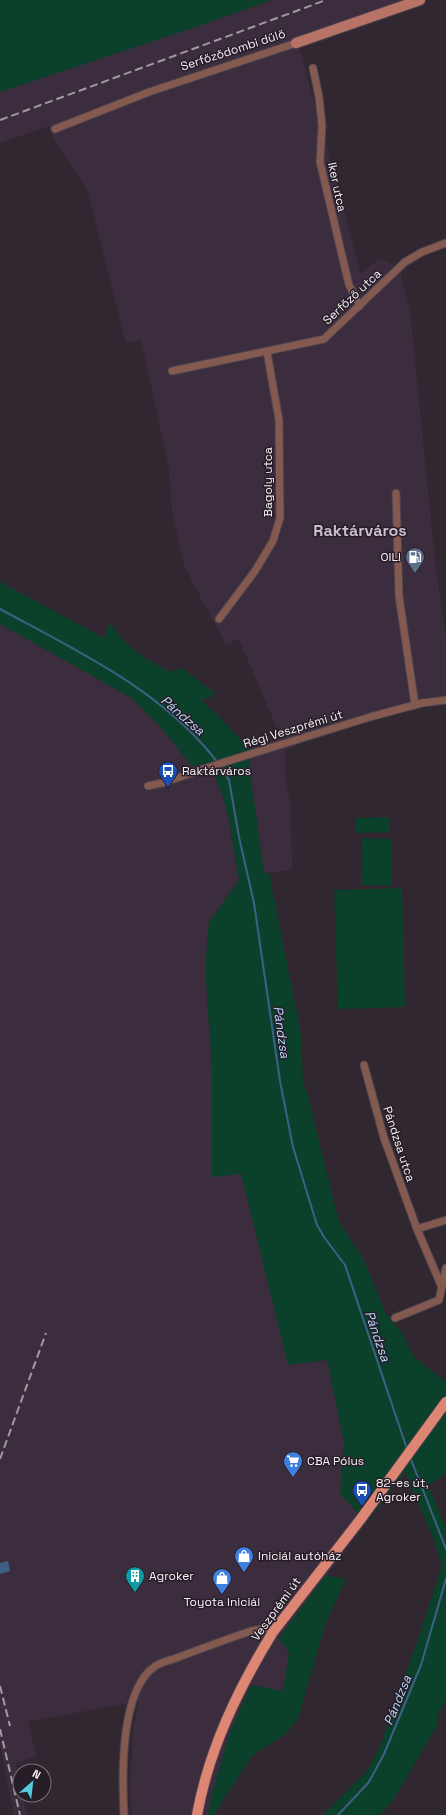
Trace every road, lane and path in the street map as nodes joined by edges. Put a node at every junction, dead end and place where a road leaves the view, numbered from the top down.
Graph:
1 (420, 0) edge
2 (296, 43) joint
3 (313, 68) dead end
4 (55, 129) dead end
5 (446, 243) edge
6 (360, 306) junction
7 (267, 352) junction
8 (172, 371) dead end
9 (396, 493) dead end
10 (219, 619) dead end
11 (446, 700) edge
12 (415, 705) junction
13 (148, 786) dead end
14 (364, 1065) dead end
15 (446, 1220) edge
16 (417, 1229) junction
17 (446, 1268) edge
18 (441, 1285) junction
19 (395, 1318) dead end
20 (446, 1402) edge
21 (273, 1632) junction
22 (124, 1815) edge
23 (197, 1815) edge

1 - 2 street, Serfőződombi dűlő
2 - 4 street, Serfőződombi dűlő
3 - 6 street, Iker utca
5 - 6 street, Serfőző utca
6 - 7 street, Serfőző utca
7 - 8 street, Serfőző utca
7 - 10 street, Bagoly utca
9 - 12 street
11 - 12 street, Régi Veszprémi út
12 - 13 street, Régi Veszprémi út
14 - 16 street, Pándzsa utca
15 - 16 street
16 - 18 street, Pándzsa utca
17 - 18 street
18 - 19 street
20 - 21 main road, Veszprémi út
21 - 22 street
21 - 23 main road, Veszprémi út

